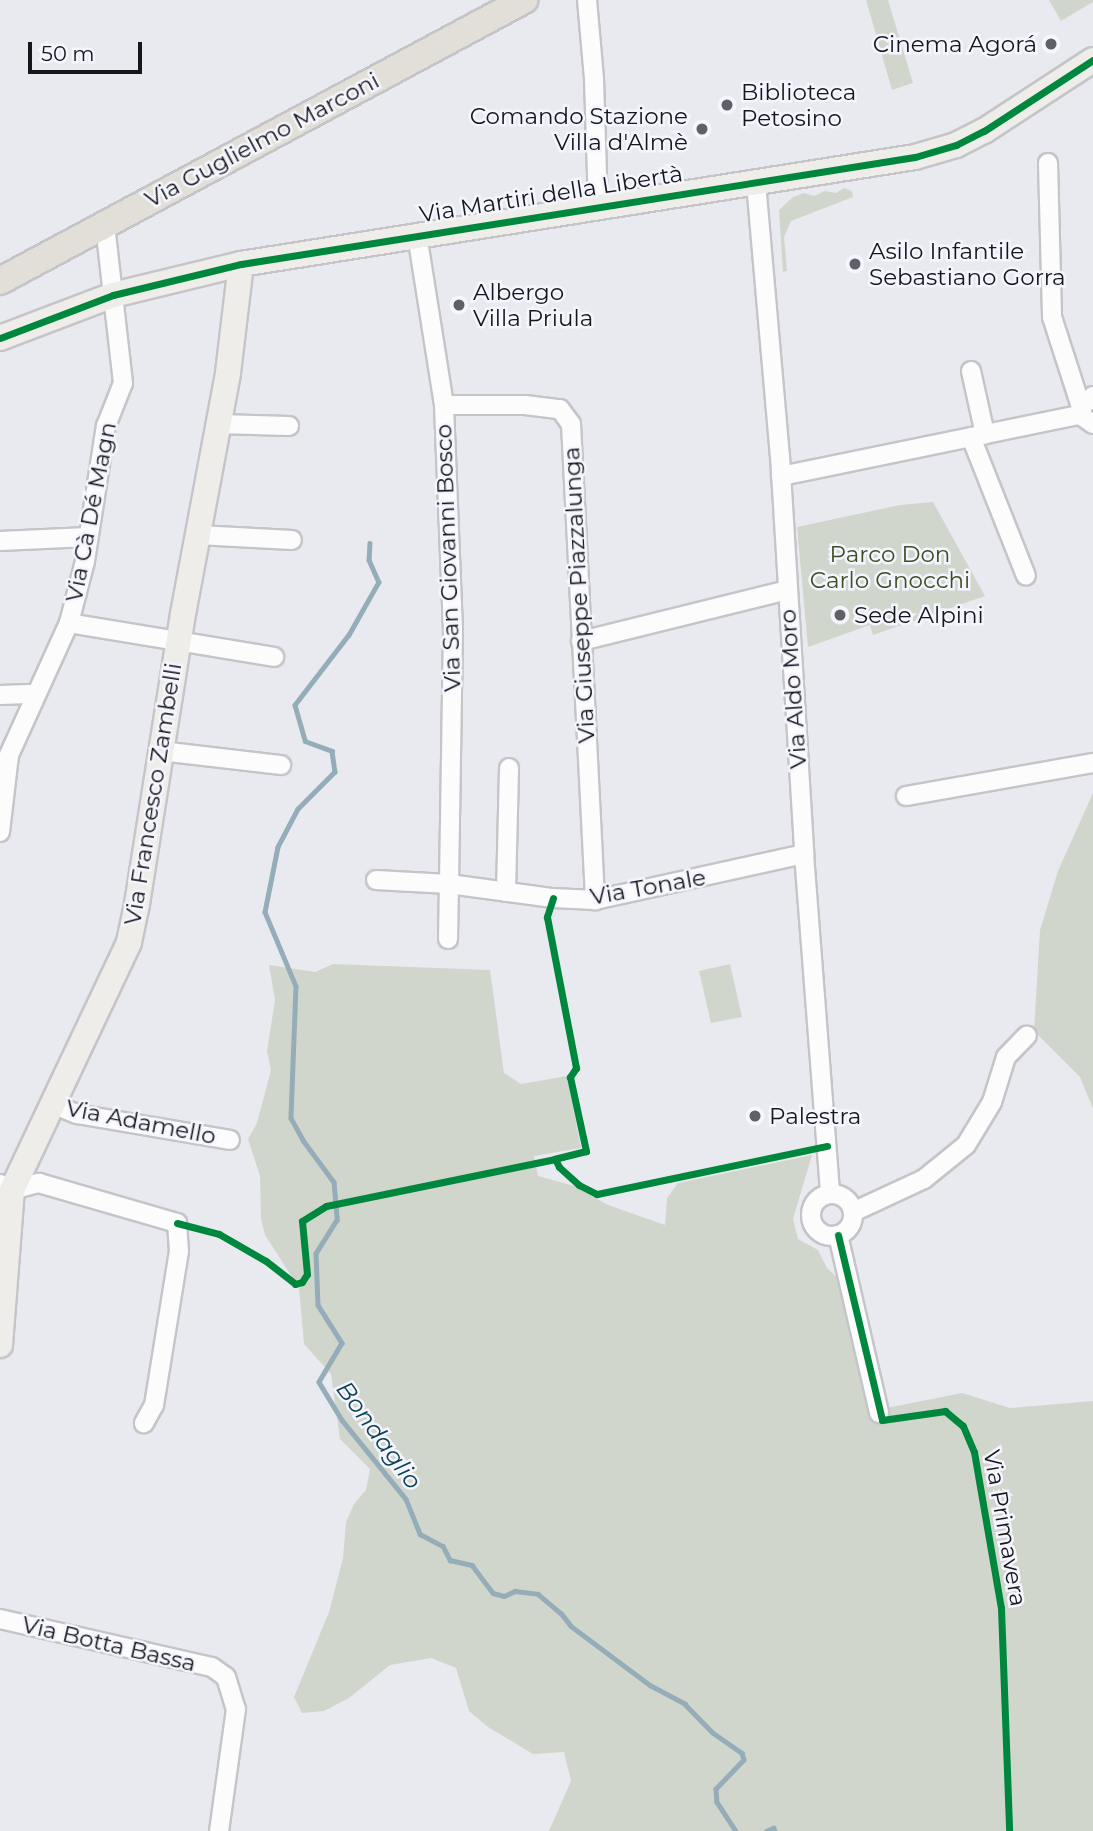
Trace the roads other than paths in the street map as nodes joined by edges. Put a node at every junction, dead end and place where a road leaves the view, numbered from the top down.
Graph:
1 (524, 0) edge
2 (587, 0) edge
3 (1093, 60) edge
4 (1048, 163) dead end
5 (755, 183) junction
6 (598, 205) junction
7 (105, 225) junction
8 (417, 234) junction
9 (241, 264) junction
10 (0, 281) edge
11 (113, 295) junction
12 (0, 338) edge
13 (971, 372) dead end
14 (444, 405) junction
15 (1089, 416) edge
16 (218, 424) junction
17 (289, 426) dead end
18 (978, 436) junction
19 (781, 475) junction
20 (198, 535) junction
21 (88, 537) junction
22 (292, 540) dead end
23 (0, 541) edge
24 (1026, 576) dead end
25 (787, 590) junction
26 (69, 623) junction
27 (179, 640) junction
28 (581, 641) junction
29 (274, 657) dead end
30 (0, 695) edge
31 (36, 695) junction
32 (161, 751) junction
33 (1093, 763) edge
34 (281, 765) dead end
35 (509, 768) dead end
36 (906, 796) dead end
37 (0, 832) edge
38 (804, 855) junction
39 (376, 880) dead end
40 (449, 884) junction
41 (506, 892) junction
42 (595, 900) junction
43 (448, 939) dead end
44 (1027, 1035) dead end
45 (52, 1104) junction
46 (230, 1140) dead end
47 (6, 1187) edge
48 (830, 1194) junction
49 (853, 1212) junction
50 (838, 1235) junction
51 (2, 1297) edge
52 (0, 1345) edge
53 (878, 1413) dead end
54 (144, 1423) dead end
55 (0, 1619) edge
56 (219, 1831) edge

1 - 7 main road, Via Guglielmo Marconi
2 - 6 street
3 - 5 street, Via Martiri della Libertà
4 - 15 street
5 - 6 street, Via Martiri della Libertà
5 - 19 street, Via Aldo Moro
6 - 8 street, Via Martiri della Libertà
7 - 10 main road, Via Guglielmo Marconi
7 - 11 street, Via Cà Dé Magn
8 - 9 street, Via Martiri della Libertà
8 - 14 street, Via San Giovanni Bosco
9 - 11 street, Via Martiri della Libertà
9 - 16 street, Via Francesco Zambelli
11 - 12 street, Via Martiri della Libertà
11 - 21 street, Via Cà Dé Magn
13 - 18 street
14 - 28 street, Via Giuseppe Piazzalunga
14 - 40 street, Via San Giovanni Bosco
15 - 18 street
16 - 17 street
16 - 20 street, Via Francesco Zambelli
18 - 19 street
18 - 24 street
19 - 25 street, Via Aldo Moro
20 - 22 street
20 - 27 street, Via Francesco Zambelli
21 - 23 street
21 - 26 street, Via Cà Dé Magn
25 - 28 street
25 - 38 street, Via Aldo Moro
26 - 27 street
26 - 31 street, Via Cà Dé Magn
27 - 29 street
27 - 32 street, Via Francesco Zambelli
28 - 42 street, Via Giuseppe Piazzalunga
30 - 31 street
31 - 37 street, Via Cà Dé Magn
32 - 34 street
32 - 45 street, Via Francesco Zambelli
33 - 36 street
35 - 41 street
38 - 42 street, Via Tonale
38 - 48 street, Via Aldo Moro
39 - 40 street
40 - 41 street, Via Tonale
40 - 43 street, Via San Giovanni Bosco
41 - 42 street, Via Tonale
44 - 49 street
45 - 46 street, Via Adamello
45 - 47 street, Via Francesco Zambelli
47 - 51 street, Via Francesco Zambelli
47 - 54 street
48 - 49 street
48 - 50 street
49 - 50 street
50 - 53 street
51 - 52 street, Via Francesco Zambelli
55 - 56 street, Via Botta Bassa

